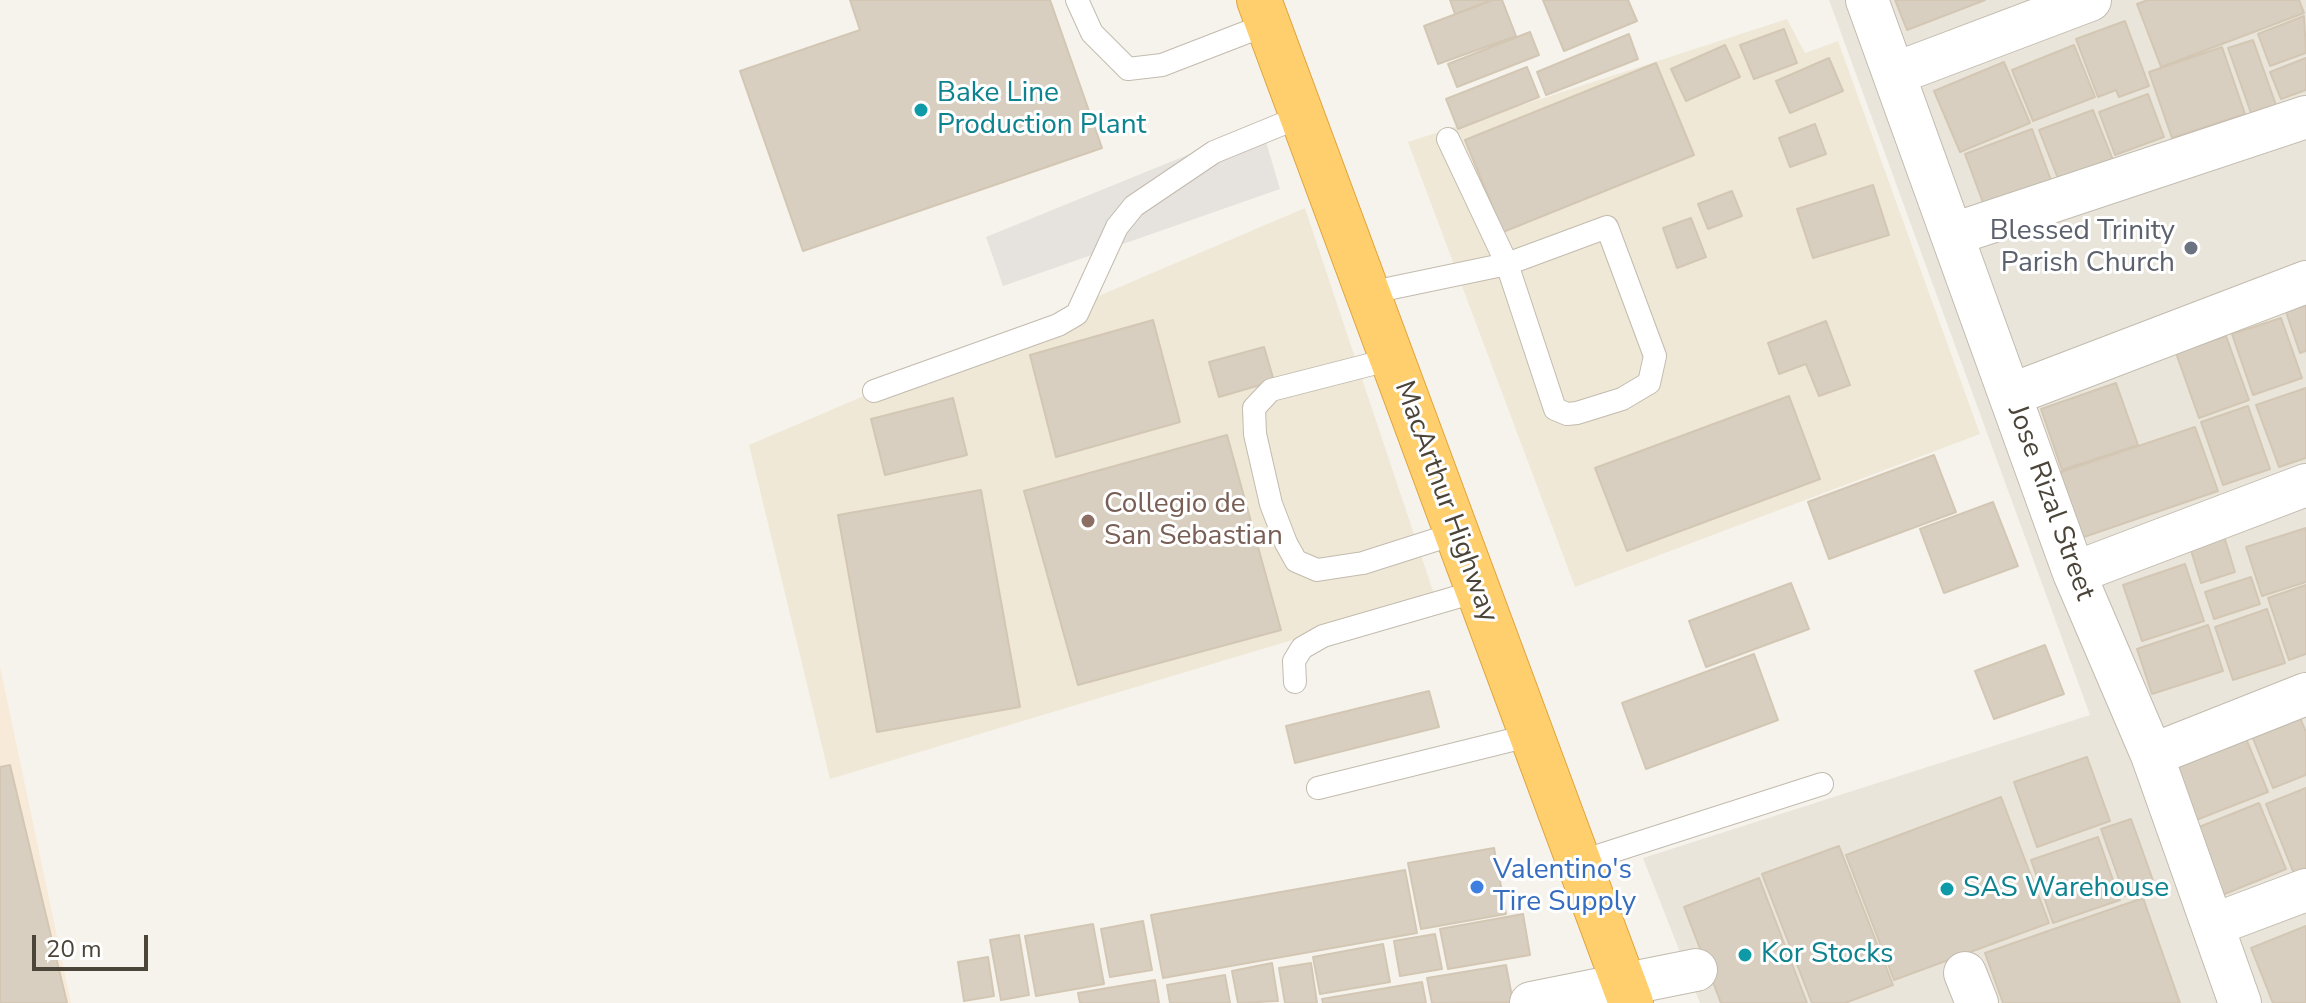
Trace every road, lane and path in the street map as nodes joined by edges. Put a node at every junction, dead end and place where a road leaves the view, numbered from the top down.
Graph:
1 (1077, 0) edge
2 (1867, 0) edge
3 (2090, 0) edge
4 (1263, 12) edge
5 (1894, 74) junction
6 (1302, 116) junction
7 (2306, 117) edge
8 (1448, 139) dead end
9 (1954, 234) junction
10 (1507, 264) junction
11 (2306, 282) edge
12 (1368, 293) junction
13 (1392, 359) junction
14 (874, 391) dead end
15 (2010, 395) junction
16 (2306, 485) edge
17 (1457, 533) junction
18 (2074, 573) junction
19 (1478, 591) junction
20 (1295, 682) dead end
21 (2306, 694) edge
22 (1532, 735) junction
23 (2152, 755) junction
24 (1822, 784) dead end
25 (1318, 788) dead end
26 (1579, 862) junction
27 (2306, 890) edge
28 (2213, 925) junction
29 (1696, 970) dead end
30 (1628, 994) edge
31 (1531, 1003) edge
32 (2240, 1003) edge

1 - 4 lane
2 - 5 street, Jose Rizal Street
3 - 5 street
4 - 6 highway, MacArthur Highway
5 - 9 street, Jose Rizal Street
6 - 12 highway, MacArthur Highway
6 - 14 lane
7 - 9 street
8 - 10 lane
9 - 15 street, Jose Rizal Street
10 - 10 lane
10 - 12 lane
11 - 15 street
12 - 13 highway, MacArthur Highway
13 - 17 highway, MacArthur Highway
13 - 17 lane
15 - 18 street, Jose Rizal Street
16 - 18 street
17 - 19 highway, MacArthur Highway
18 - 23 street, Jose Rizal Street
19 - 20 lane
19 - 22 highway, MacArthur Highway
21 - 23 street
22 - 25 lane
22 - 26 highway, MacArthur Highway
23 - 28 street, Jose Rizal Street
24 - 26 lane
26 - 30 highway, MacArthur Highway
27 - 28 street
28 - 32 street, Jose Rizal Street
29 - 30 street
30 - 31 street

